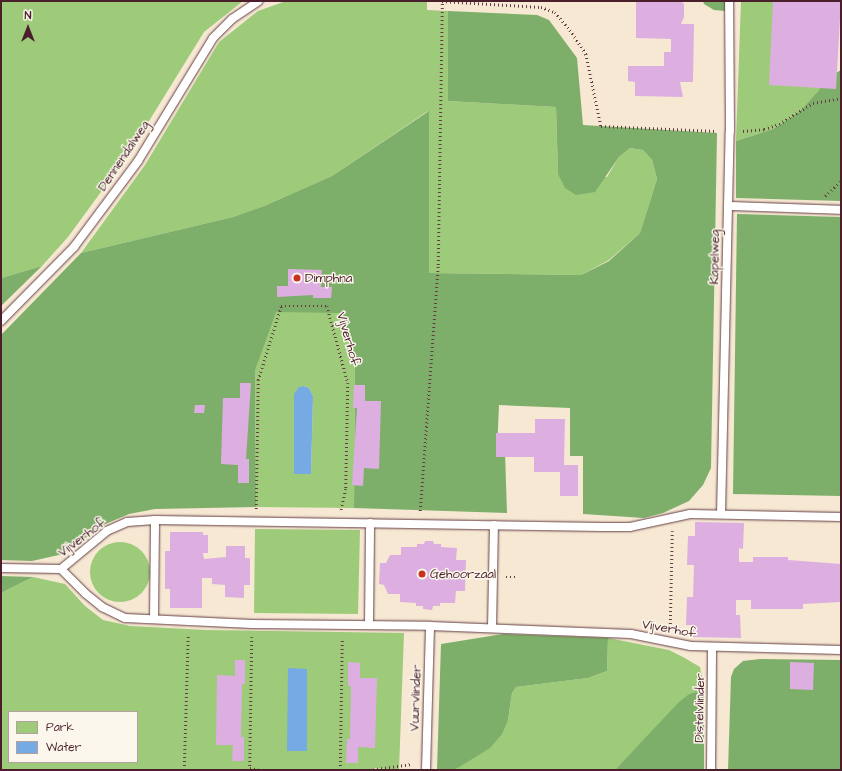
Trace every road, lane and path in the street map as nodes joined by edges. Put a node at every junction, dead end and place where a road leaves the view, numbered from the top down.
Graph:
1 (259, 1) edge
2 (730, 1) edge
3 (841, 98) edge
4 (730, 132) junction
5 (728, 206) junction
6 (841, 210) edge
7 (1, 321) edge
8 (721, 514) junction
9 (841, 516) edge
10 (673, 517) junction
11 (155, 520) junction
12 (256, 521) junction
13 (338, 522) junction
14 (370, 523) junction
15 (420, 524) junction
16 (494, 526) junction
17 (1, 568) edge
18 (61, 569) junction
19 (154, 618) junction
20 (188, 622) junction
21 (252, 624) junction
22 (342, 625) junction
23 (369, 626) junction
24 (430, 626) junction
25 (492, 628) junction
26 (670, 640) junction
27 (712, 647) junction
28 (841, 650) edge
29 (426, 766) edge
30 (184, 770) edge
31 (260, 770) edge
32 (340, 770) edge
33 (369, 770) edge
34 (711, 770) edge

1 - 7 lane, Dennendalweg
2 - 4 lane, Kapelweg
3 - 4 path
4 - 5 lane, Kapelweg
4 - 15 path
5 - 6 lane
5 - 8 lane, Kapelweg
8 - 9 lane, Vijverhof
8 - 10 lane, Vijverhof
10 - 16 lane, Vijverhof
10 - 26 path
11 - 12 lane, Vijverhof
11 - 18 lane, Vijverhof
11 - 19 lane
12 - 13 lane, Vijverhof
12 - 13 path, Vijverhof
13 - 14 lane, Vijverhof
14 - 15 lane, Vijverhof
14 - 23 lane
15 - 16 lane, Vijverhof
16 - 25 lane
17 - 18 lane
18 - 19 lane, Vijverhof
19 - 20 lane, Vijverhof
20 - 21 lane, Vijverhof
20 - 30 path
21 - 22 lane, Vijverhof
21 - 31 path
22 - 23 lane, Vijverhof
22 - 32 path
23 - 24 lane, Vijverhof
24 - 25 lane, Vijverhof
24 - 29 lane, Vuurvlinder
25 - 26 lane, Vijverhof
26 - 27 lane, Vijverhof
27 - 28 lane, Vijverhof
27 - 34 lane, Distelvlinder
29 - 33 path

